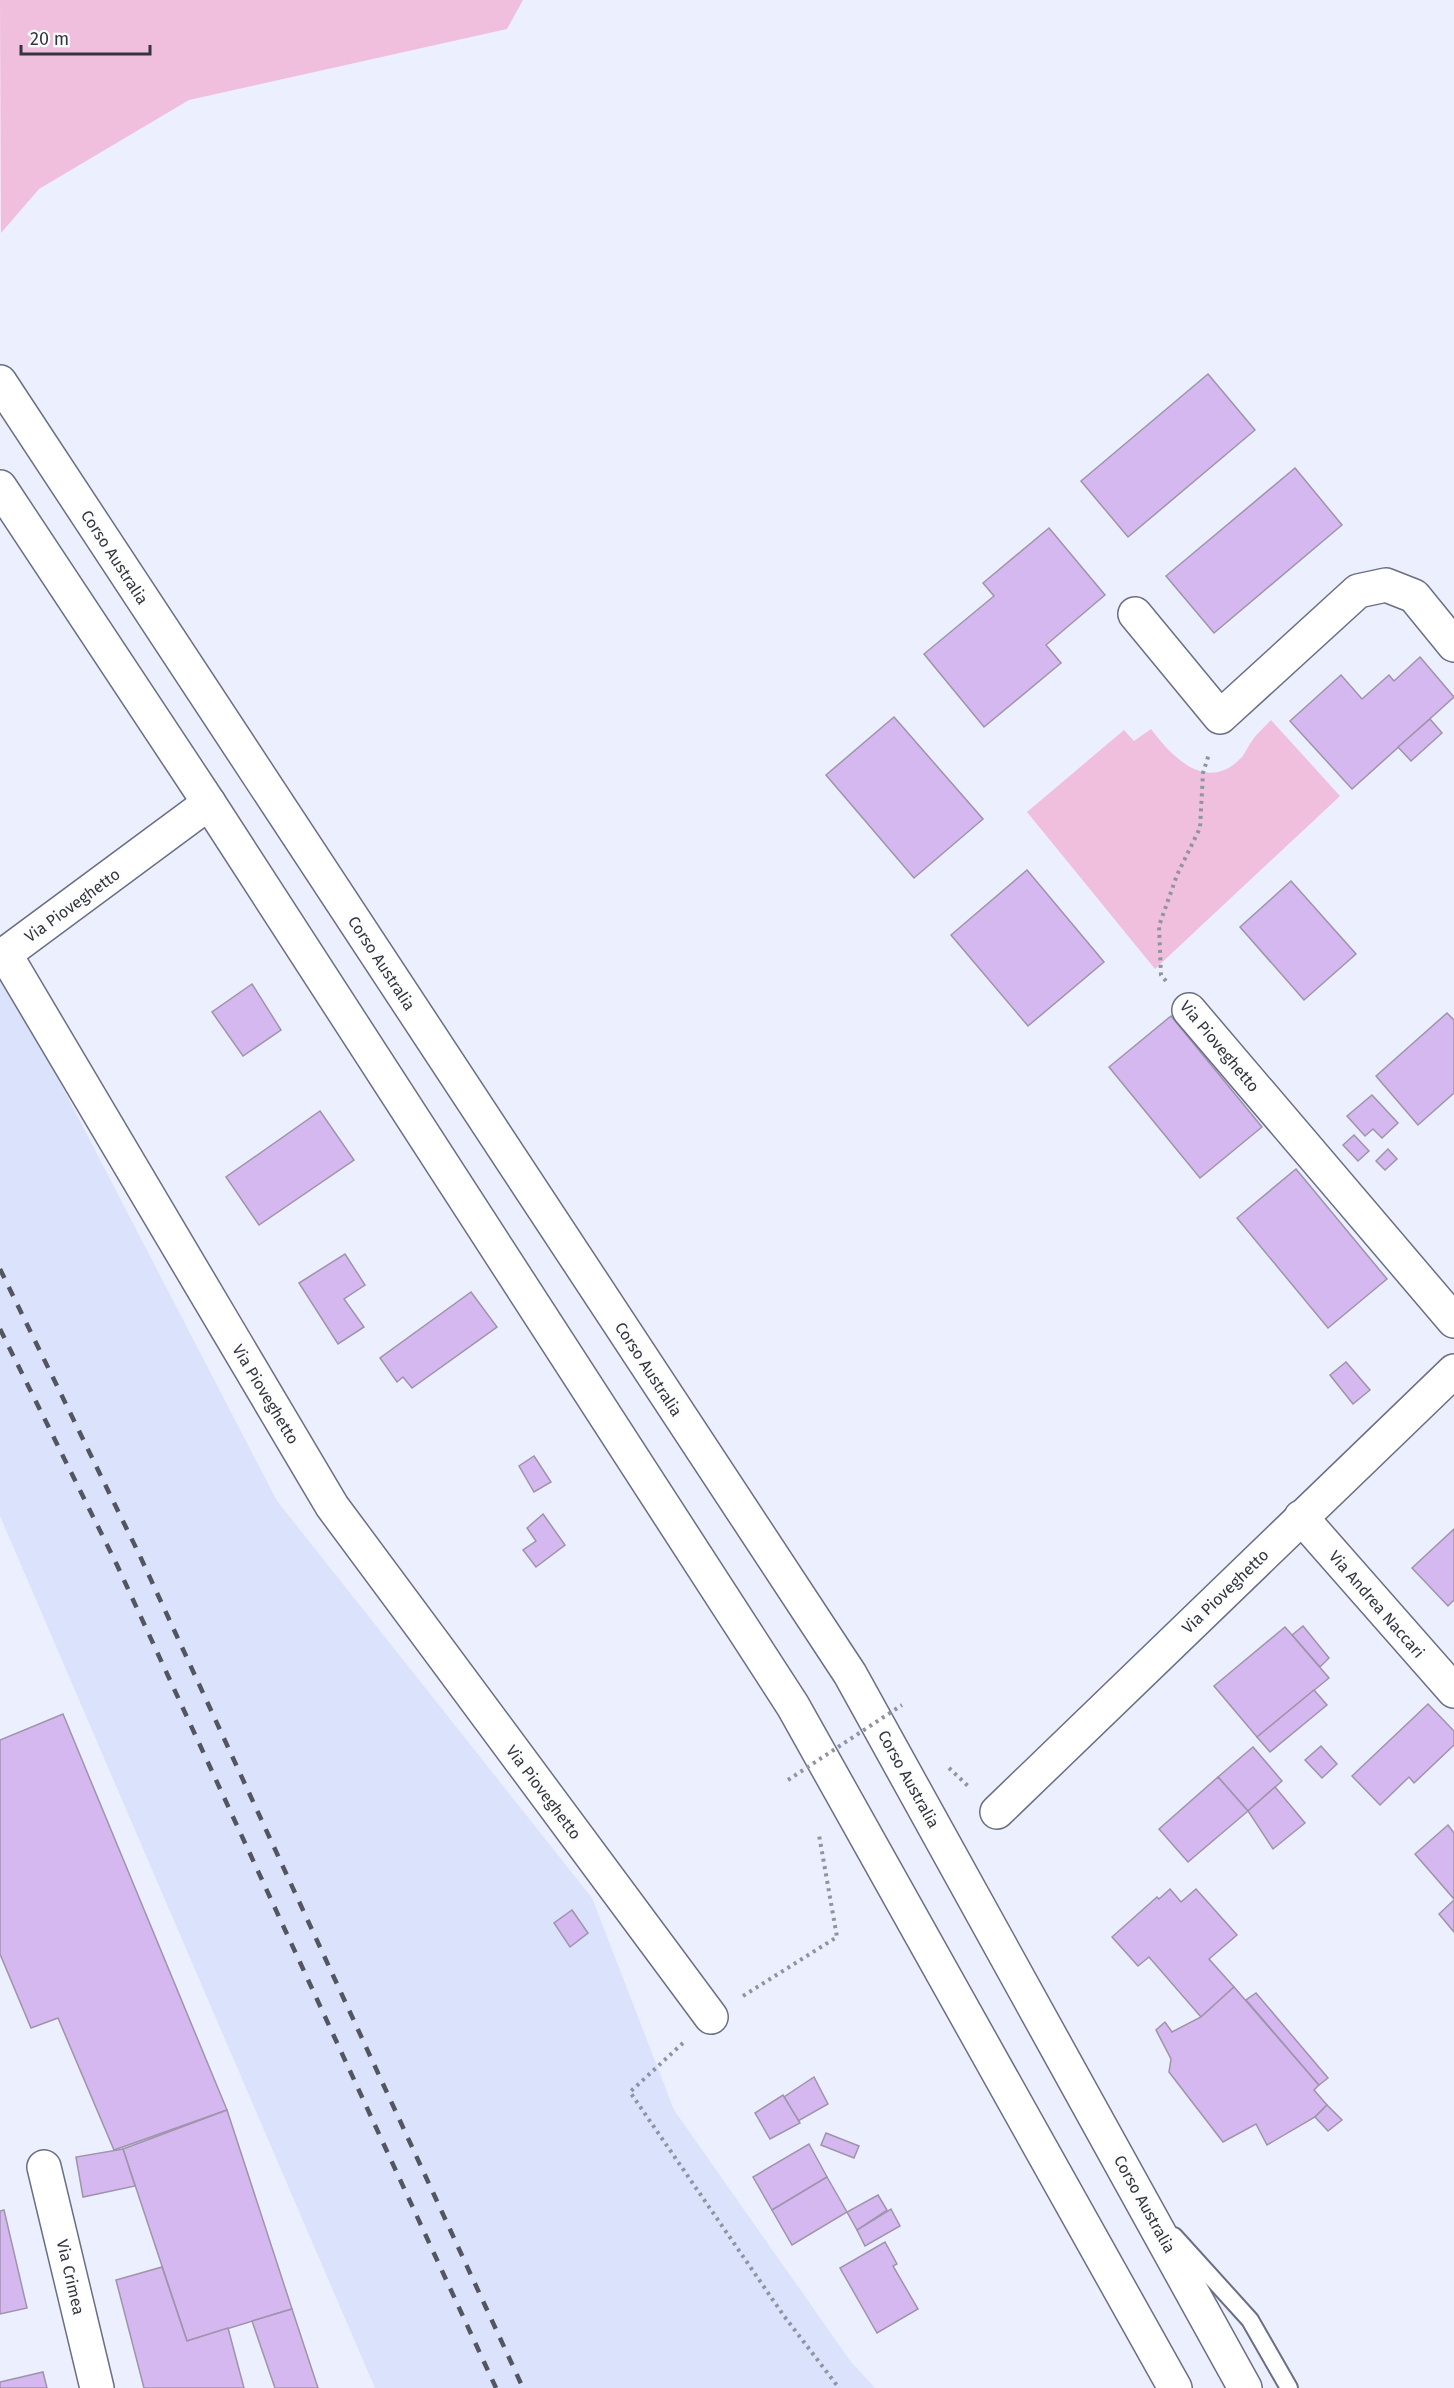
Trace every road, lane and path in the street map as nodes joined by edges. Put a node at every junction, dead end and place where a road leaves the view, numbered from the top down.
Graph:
1 (0, 382) edge
2 (0, 486) edge
3 (1135, 614) dead end
4 (1454, 645) edge
5 (1220, 717) junction
6 (209, 803) junction
7 (1189, 1010) joint
8 (1454, 1321) edge
9 (1454, 1371) edge
10 (1301, 1516) junction
11 (1454, 1691) edge
12 (902, 1706) dead end
13 (794, 1790) dead end
14 (997, 1812) dead end
15 (818, 1832) dead end
16 (711, 2016) junction
17 (44, 2167) dead end
18 (1145, 2205) junction
19 (97, 2388) edge
20 (839, 2388) edge
21 (1175, 2388) edge
22 (1245, 2388) edge
23 (1289, 2388) edge

1 - 18 main road, Corso Australia
2 - 6 main road
3 - 5 main road
4 - 5 main road
5 - 7 path, Via Pioveghetto
6 - 16 main road, Via Pioveghetto
6 - 21 main road
7 - 8 main road, Via Pioveghetto
9 - 10 main road, Via Pioveghetto
10 - 11 main road, Via Andrea Naccari
10 - 14 main road, Via Pioveghetto
12 - 13 path, bridge
15 - 16 path
16 - 20 path
17 - 19 main road, Via Crimea
18 - 22 main road, Corso Australia
18 - 23 lane

